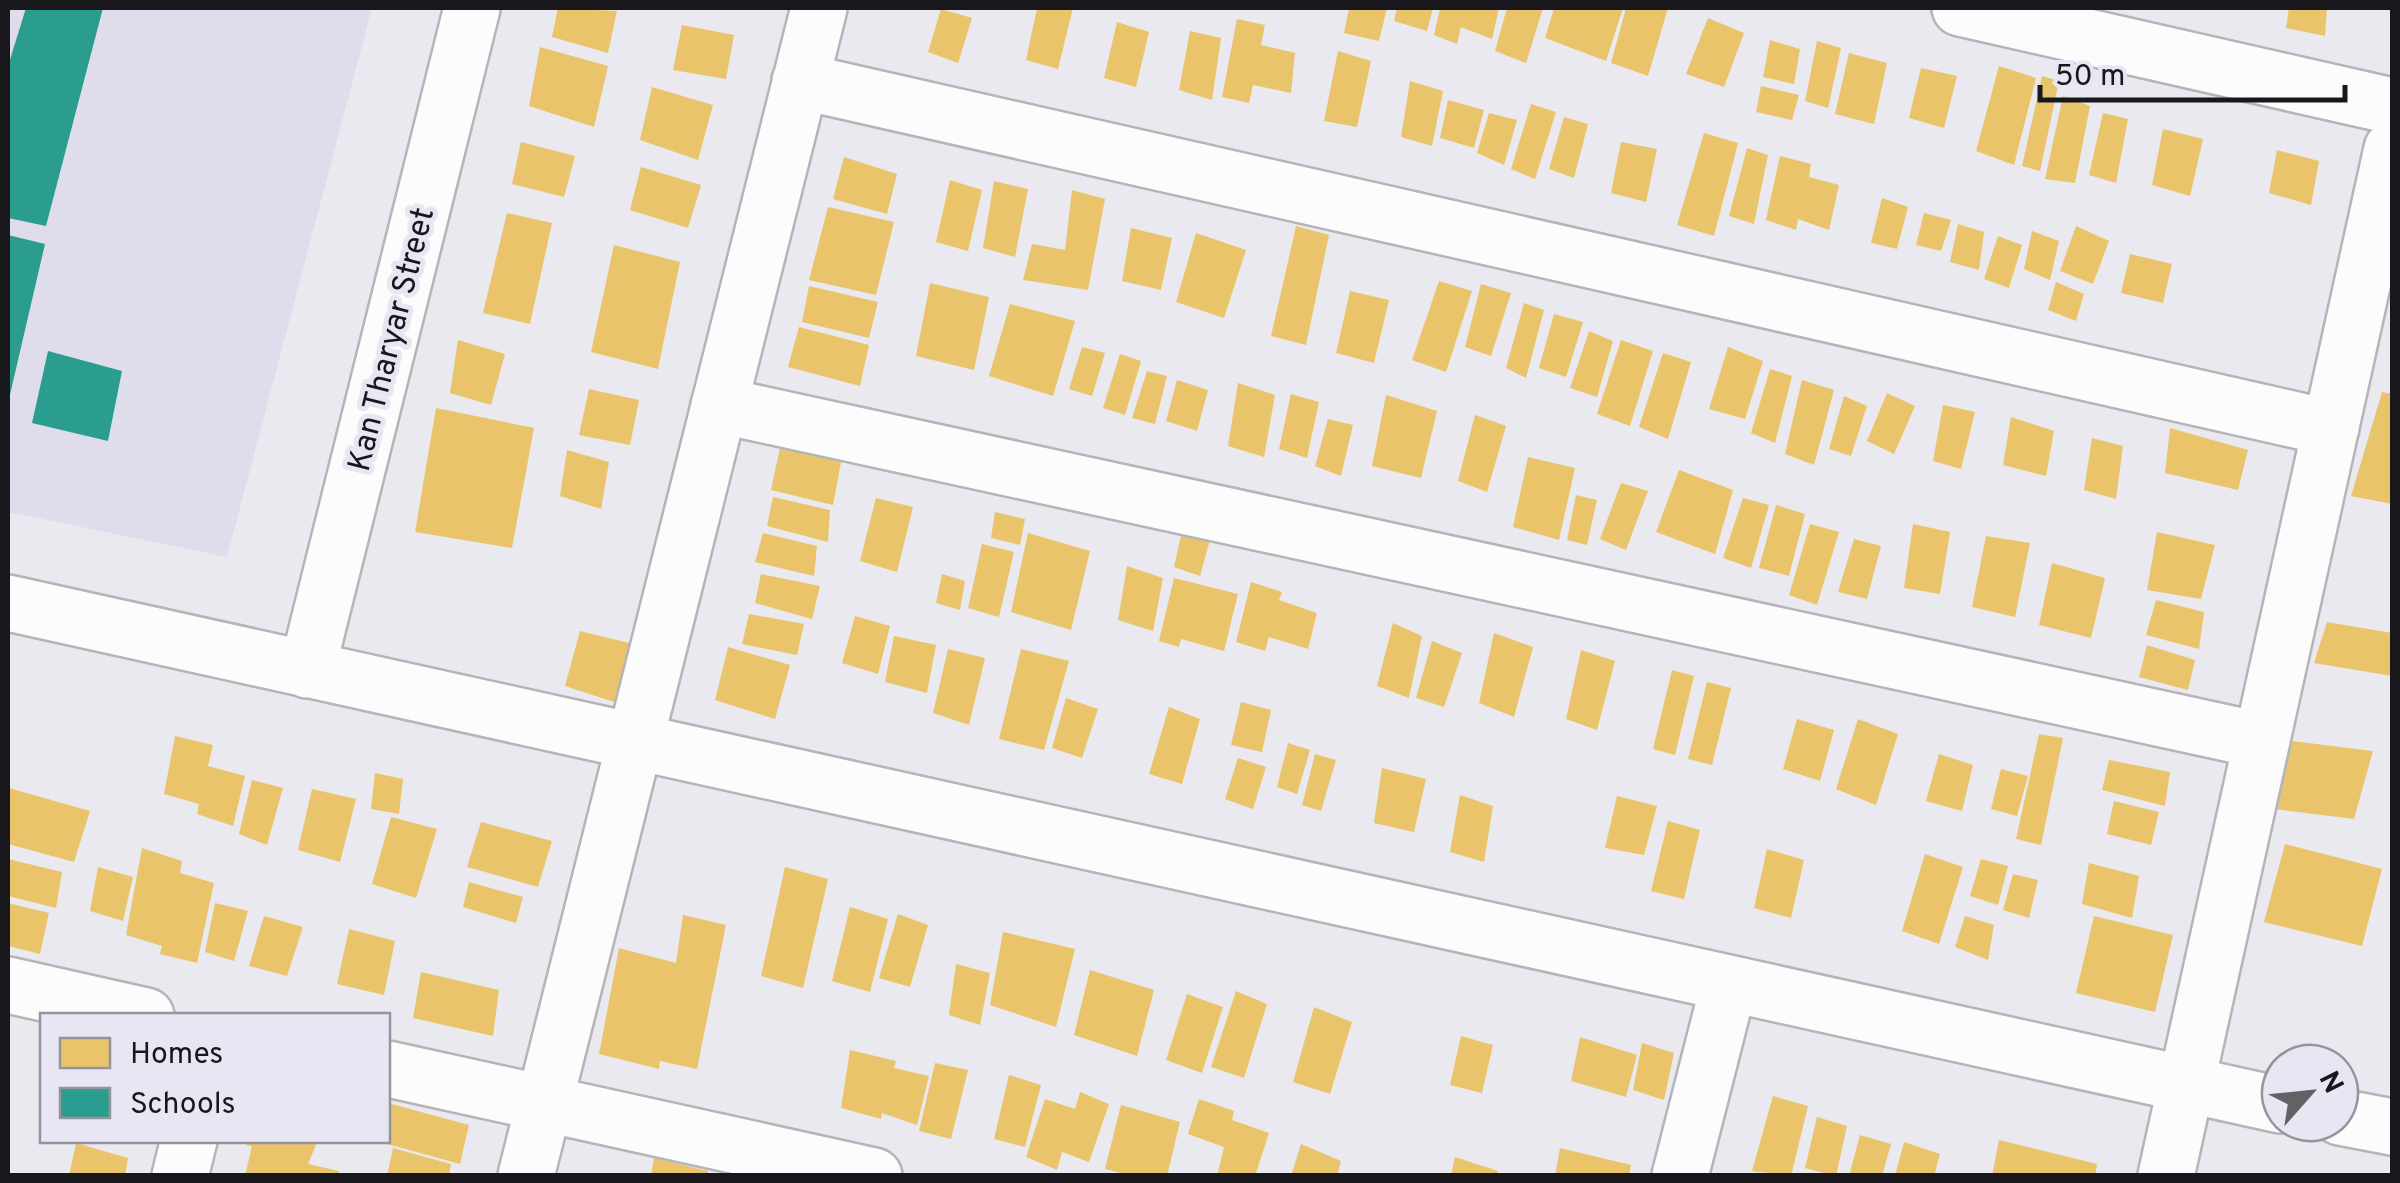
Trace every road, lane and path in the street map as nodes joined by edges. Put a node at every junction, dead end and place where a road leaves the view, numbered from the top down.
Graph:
1 (472, 8) edge
2 (818, 8) edge
3 (1960, 8) edge
4 (800, 82) junction
5 (2392, 106) edge
6 (2392, 149) edge
7 (719, 404) junction
8 (2331, 428) junction
9 (10, 613) edge
10 (308, 670) junction
11 (2260, 740) junction
12 (634, 741) junction
13 (1729, 984) junction
14 (8, 985) edge
15 (133, 1013) edge
16 (390, 1068) edge
17 (2186, 1086) junction
18 (2260, 1101) edge
19 (544, 1103) junction
20 (2360, 1121) edge
21 (2392, 1127) edge
22 (188, 1143) edge
23 (180, 1176) edge
24 (526, 1176) edge
25 (874, 1176) edge
26 (1680, 1176) edge
27 (2166, 1176) edge

1 - 10 street, Kan Tharyar Street
2 - 4 street
3 - 5 street
4 - 7 street
4 - 8 street
6 - 8 street
7 - 11 street
7 - 12 street
8 - 11 street
9 - 10 street
10 - 12 street
11 - 17 street
12 - 13 street
12 - 19 street
13 - 17 street
13 - 26 street
14 - 15 street
16 - 19 street
17 - 18 street
17 - 27 street
19 - 24 street
19 - 25 street
20 - 21 street
22 - 23 street

